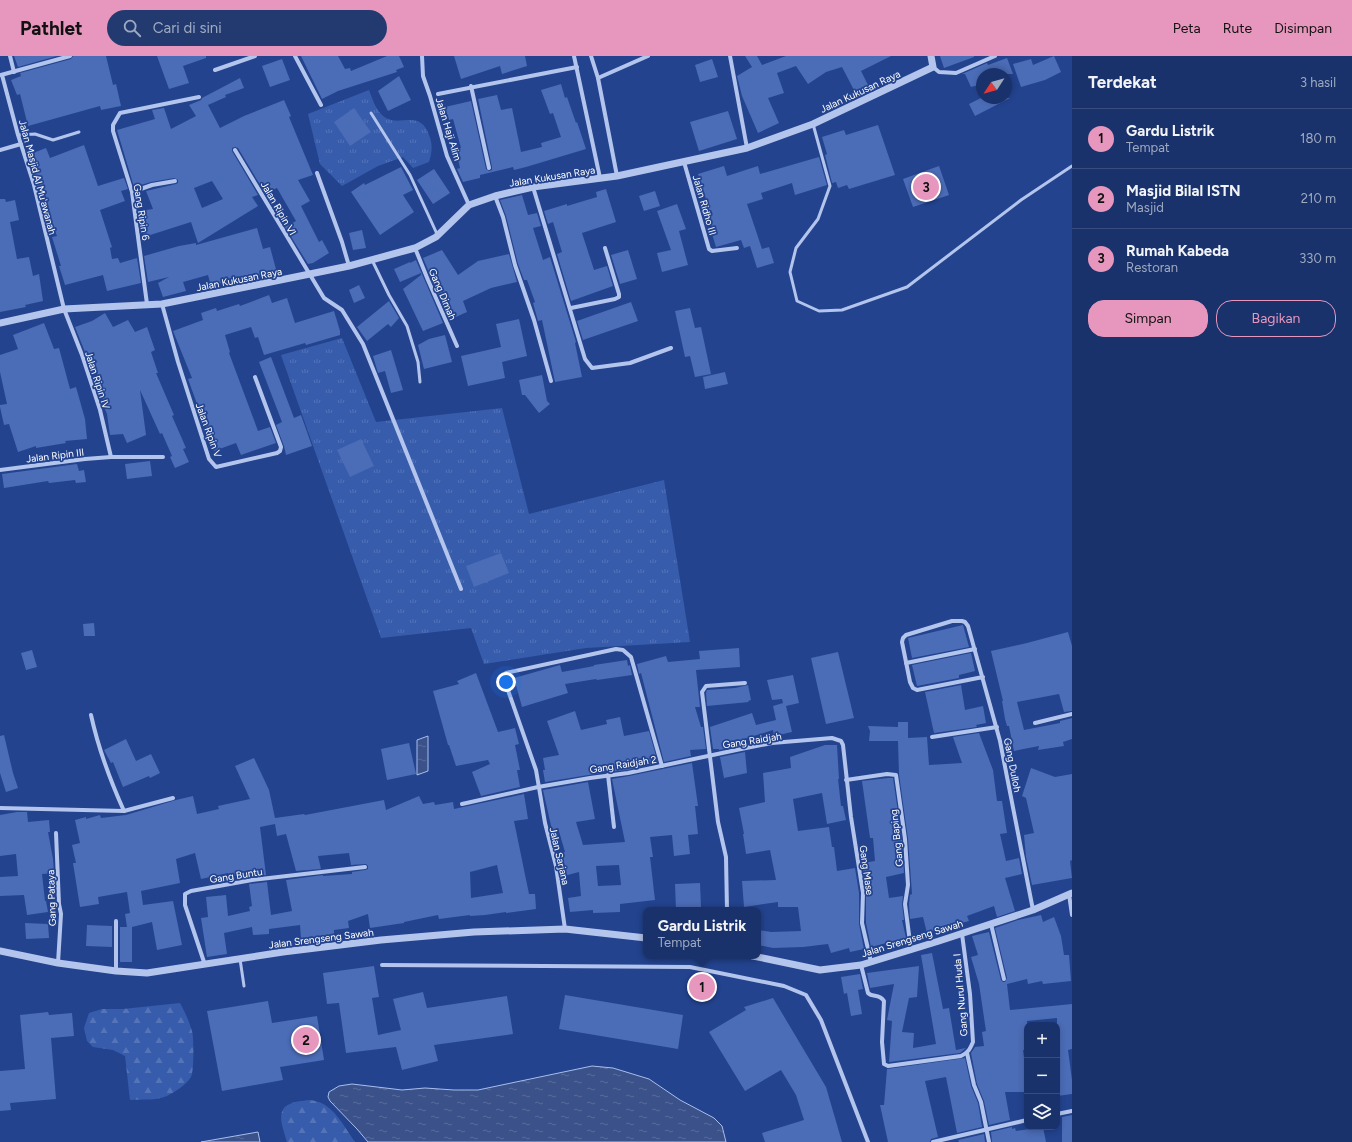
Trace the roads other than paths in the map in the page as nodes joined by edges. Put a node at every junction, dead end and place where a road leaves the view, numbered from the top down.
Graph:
1 (10, 56) edge
2 (70, 56) edge
3 (255, 56) edge
4 (296, 56) edge
5 (422, 56) edge
6 (574, 56) edge
7 (591, 56) edge
8 (648, 56) edge
9 (730, 56) edge
10 (931, 56) edge
11 (994, 56) edge
12 (577, 67) junction
13 (933, 67) junction
14 (215, 70) dead end
15 (14, 72) junction
16 (1, 75) edge
17 (598, 78) junction
18 (471, 86) junction
19 (438, 94) dead end
20 (199, 96) dead end
21 (321, 105) dead end
22 (371, 113) dead end
23 (813, 124) junction
24 (79, 132) dead end
25 (18, 135) junction
26 (21, 144) junction
27 (747, 148) junction
28 (0, 150) edge
29 (235, 150) dead end
30 (684, 162) junction
31 (1072, 166) edge
32 (489, 168) dead end
33 (317, 173) dead end
34 (617, 176) junction
35 (600, 178) junction
36 (175, 181) dead end
37 (533, 187) junction
38 (132, 192) junction
39 (495, 196) junction
40 (469, 205) junction
41 (438, 236) junction
42 (415, 248) junction
43 (605, 248) dead end
44 (737, 248) dead end
45 (372, 260) junction
46 (349, 266) junction
47 (310, 275) junction
48 (148, 304) junction
49 (162, 304) junction
50 (571, 308) junction
51 (64, 309) junction
52 (0, 323) edge
53 (457, 346) dead end
54 (670, 348) dead end
55 (255, 377) dead end
56 (551, 381) dead end
57 (420, 382) dead end
58 (111, 457) junction
59 (163, 457) dead end
60 (0, 470) edge
61 (461, 589) dead end
62 (975, 649) junction
63 (906, 663) junction
64 (982, 677) junction
65 (745, 683) dead end
66 (91, 714) dead end
67 (1072, 714) edge
68 (1036, 723) dead end
69 (996, 727) junction
70 (932, 737) dead end
71 (710, 755) junction
72 (662, 766) junction
73 (608, 775) junction
74 (846, 780) junction
75 (538, 787) junction
76 (172, 798) dead end
77 (462, 804) dead end
78 (0, 808) edge
79 (124, 811) junction
80 (614, 827) dead end
81 (56, 833) dead end
82 (365, 867) dead end
83 (1071, 893) edge
84 (727, 907) edge
85 (1033, 910) junction
86 (1072, 915) edge
87 (116, 921) dead end
88 (991, 924) junction
89 (565, 929) junction
90 (962, 934) junction
91 (643, 938) edge
92 (911, 950) junction
93 (0, 951) edge
94 (761, 958) edge
95 (240, 959) junction
96 (871, 962) junction
97 (58, 963) junction
98 (205, 965) junction
99 (382, 965) dead end
100 (861, 965) junction
101 (116, 972) junction
102 (1004, 979) dead end
103 (244, 986) dead end
104 (967, 1053) junction
105 (1072, 1111) edge
106 (1060, 1113) edge
107 (1024, 1121) edge
108 (986, 1129) junction
109 (868, 1142) edge
110 (933, 1142) edge
111 (988, 1142) edge

1 - 15 street
2 - 15 street
3 - 14 street
4 - 21 street
5 - 40 street, Jalan Haji Alim
6 - 12 street
7 - 17 street
8 - 17 street
9 - 27 street
10 - 13 street
11 - 13 street
12 - 18 street
12 - 35 street
13 - 23 street, Jalan Kukusan Raya
15 - 16 street
16 - 25 street, Jalan Masjid Al Mu'awanah
17 - 34 street
18 - 19 street
18 - 32 street
20 - 38 street, Gang Ripin 6
22 - 41 lane
23 - 27 street, Jalan Kukusan Raya
23 - 31 lane
24 - 25 lane
25 - 26 street, Jalan Masjid Al Mu'awanah
26 - 28 street
26 - 51 street, Jalan Masjid Al Mu'awanah
27 - 30 street, Jalan Kukusan Raya
29 - 47 street, Jalan Ripin VI
30 - 34 street, Jalan Kukusan Raya
30 - 44 street, Jalan Ridho III
33 - 46 street
34 - 35 street, Jalan Kukusan Raya
35 - 37 street, Jalan Kukusan Raya
36 - 38 street
37 - 39 street, Jalan Kukusan Raya
37 - 50 street
38 - 48 street, Gang Ripin 6
39 - 40 street, Jalan Kukusan Raya
39 - 56 street
40 - 41 street, Jalan Kukusan Raya
41 - 42 street, Jalan Kukusan Raya
42 - 45 street, Jalan Kukusan Raya
42 - 53 street, Gang Dimah
43 - 50 street
45 - 46 street, Jalan Kukusan Raya
45 - 57 lane
46 - 47 street, Jalan Kukusan Raya
47 - 49 street, Jalan Kukusan Raya
47 - 61 street, Jalan Ripin VI
48 - 49 street, Jalan Kukusan Raya
48 - 51 street, Jalan Kukusan Raya
49 - 55 street, Jalan Ripin V
50 - 54 street
51 - 52 street, Jalan Kukusan Raya
51 - 58 street, Jalan Ripin IV
58 - 59 street, Jalan Ripin III
58 - 60 street, Jalan Ripin III
62 - 63 street
62 - 63 street, Gang Dulloh
62 - 64 street, Gang Dulloh
63 - 64 street
64 - 69 street, Gang Dulloh
65 - 71 street
66 - 79 street
67 - 68 street
69 - 70 street
69 - 85 street, Gang Dulloh
71 - 72 street, Gang Raidjah 2
71 - 74 street, Gang Raidjah
71 - 84 street, Gang Raidjah
72 - 73 street, Gang Raidjah 2
72 - 75 street, Jalan Sarjana
73 - 75 street, Gang Raidjah 2
73 - 80 street
74 - 92 street, Gang Baping
74 - 96 street, Gang Mase
75 - 77 street, Gang Raidjah 2
75 - 89 street, Jalan Sarjana
76 - 79 street
78 - 79 street
81 - 97 street, Gang Pataya
82 - 98 street, Gang Buntu
83 - 85 street, Jalan Srengseng Sawah
83 - 86 street
85 - 88 street, Jalan Srengseng Sawah
87 - 101 street
88 - 90 street, Jalan Srengseng Sawah
88 - 102 street
89 - 91 street, Jalan Srengseng Sawah
89 - 95 street, Jalan Srengseng Sawah
90 - 92 street, Jalan Srengseng Sawah
90 - 104 street, Gang Nurul Huda I
92 - 96 street, Jalan Srengseng Sawah
93 - 97 street, Jalan Srengseng Sawah
94 - 100 street, Jalan Srengseng Sawah
95 - 98 street, Jalan Srengseng Sawah
95 - 103 lane
96 - 100 street, Jalan Srengseng Sawah
97 - 101 street, Jalan Srengseng Sawah
98 - 101 street, Jalan Srengseng Sawah
99 - 109 street
100 - 104 street
104 - 108 street
105 - 106 street
107 - 108 street
108 - 110 street
108 - 111 street

